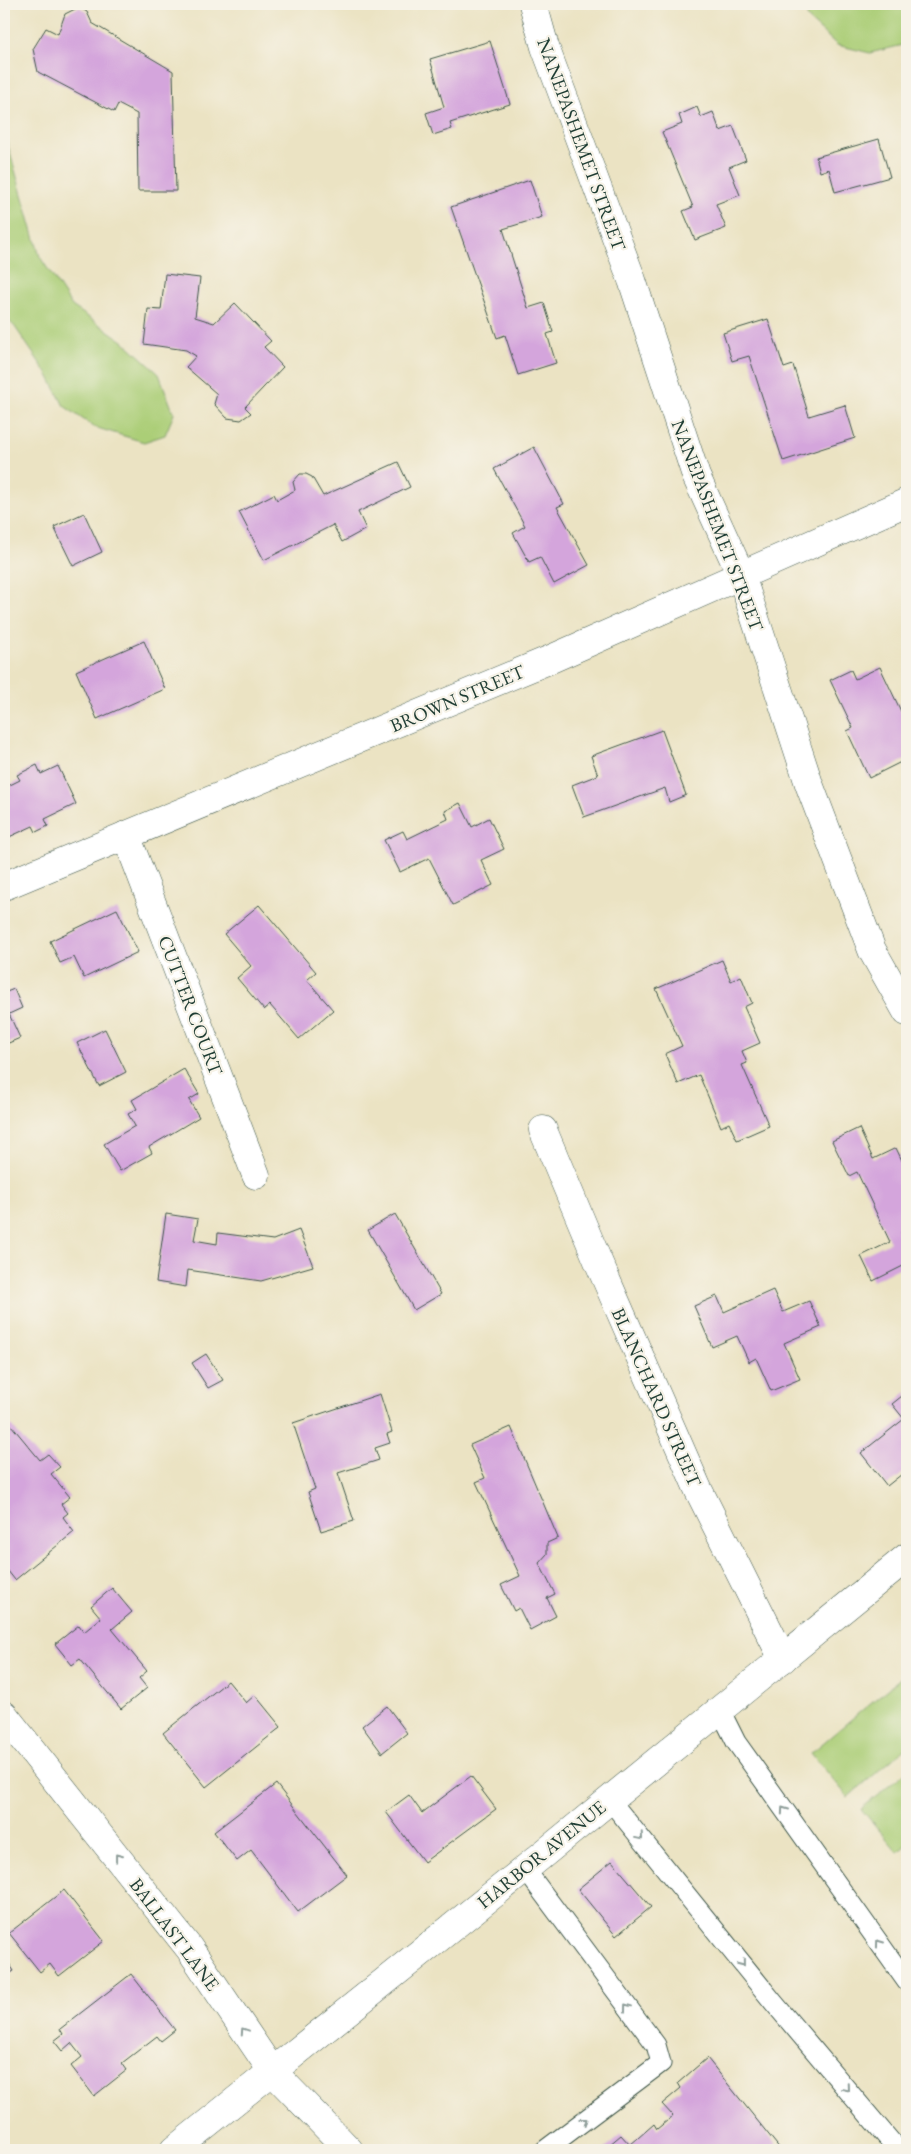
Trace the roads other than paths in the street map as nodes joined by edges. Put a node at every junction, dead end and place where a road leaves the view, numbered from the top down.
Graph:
1 (532, 4) edge
2 (907, 502) edge
3 (741, 575) junction
4 (126, 835) junction
5 (4, 886) edge
6 (907, 1012) edge
7 (543, 1130) dead end
8 (256, 1175) dead end
9 (907, 1557) edge
10 (783, 1659) junction
11 (720, 1710) junction
12 (4, 1715) edge
13 (608, 1799) junction
14 (525, 1869) junction
15 (907, 1982) edge
16 (272, 2071) junction
17 (174, 2150) edge
18 (348, 2150) edge
19 (545, 2150) edge
20 (898, 2150) edge

1 - 3 street, NANEPASHEMET STREET
2 - 3 street, BROWN STREET
3 - 4 street, BROWN STREET
3 - 6 street, NANEPASHEMET STREET
4 - 5 street, BROWN STREET
4 - 8 street, CUTTER COURT
7 - 10 street, BLANCHARD STREET
9 - 10 street, HARBOR AVENUE
10 - 11 street, HARBOR AVENUE
11 - 13 street, HARBOR AVENUE
15 -> 11 lane
16 -> 12 street, BALLAST LANE
13 - 14 street, HARBOR AVENUE
13 -> 20 lane
14 - 16 street, HARBOR AVENUE
19 -> 14 lane
16 - 17 street, HARBOR AVENUE
16 - 18 street, BALLAST LANE

